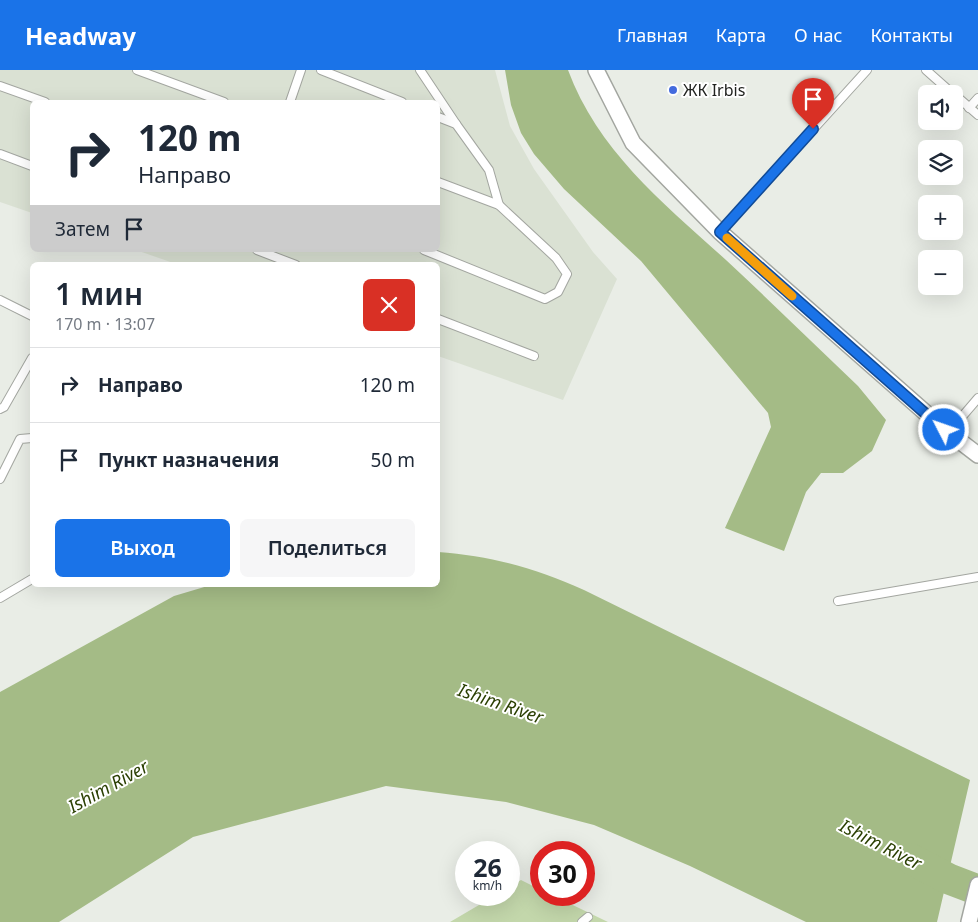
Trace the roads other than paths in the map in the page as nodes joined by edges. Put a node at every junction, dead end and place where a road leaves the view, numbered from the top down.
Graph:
1 (137, 70) edge
2 (302, 70) edge
3 (321, 70) edge
4 (420, 70) edge
5 (596, 70) edge
6 (866, 70) edge
7 (926, 70) edge
8 (944, 85) edge
9 (0, 86) edge
10 (978, 98) edge
11 (39, 100) edge
12 (219, 100) edge
13 (291, 100) edge
14 (397, 100) edge
15 (963, 102) edge
16 (969, 108) junction
17 (978, 115) edge
18 (440, 118) edge
19 (456, 124) junction
20 (0, 154) edge
21 (30, 165) edge
22 (440, 183) edge
23 (499, 205) junction
24 (720, 232) junction
25 (262, 252) edge
26 (429, 252) edge
27 (288, 262) edge
28 (0, 300) edge
29 (30, 315) edge
30 (440, 320) edge
31 (534, 356) dead end
32 (30, 362) edge
33 (978, 398) edge
34 (0, 410) edge
35 (948, 433) junction
36 (30, 438) edge
37 (978, 455) edge
38 (0, 479) edge
39 (978, 577) edge
40 (30, 580) edge
41 (0, 598) edge
42 (838, 601) dead end
43 (978, 885) edge
44 (969, 922) edge

1 - 12 lane
2 - 13 lane
3 - 14 lane
4 - 19 lane
5 - 24 street
6 - 24 lane
7 - 8 lane
9 - 11 lane
10 - 16 lane
15 - 16 lane
16 - 17 lane
18 - 19 lane
19 - 23 lane
20 - 21 lane
22 - 23 lane
23 - 26 lane
24 - 35 street
25 - 27 lane
28 - 29 lane
30 - 31 lane
32 - 34 lane
33 - 35 lane
35 - 37 street
36 - 38 lane
39 - 42 lane
40 - 41 lane
43 - 44 street

